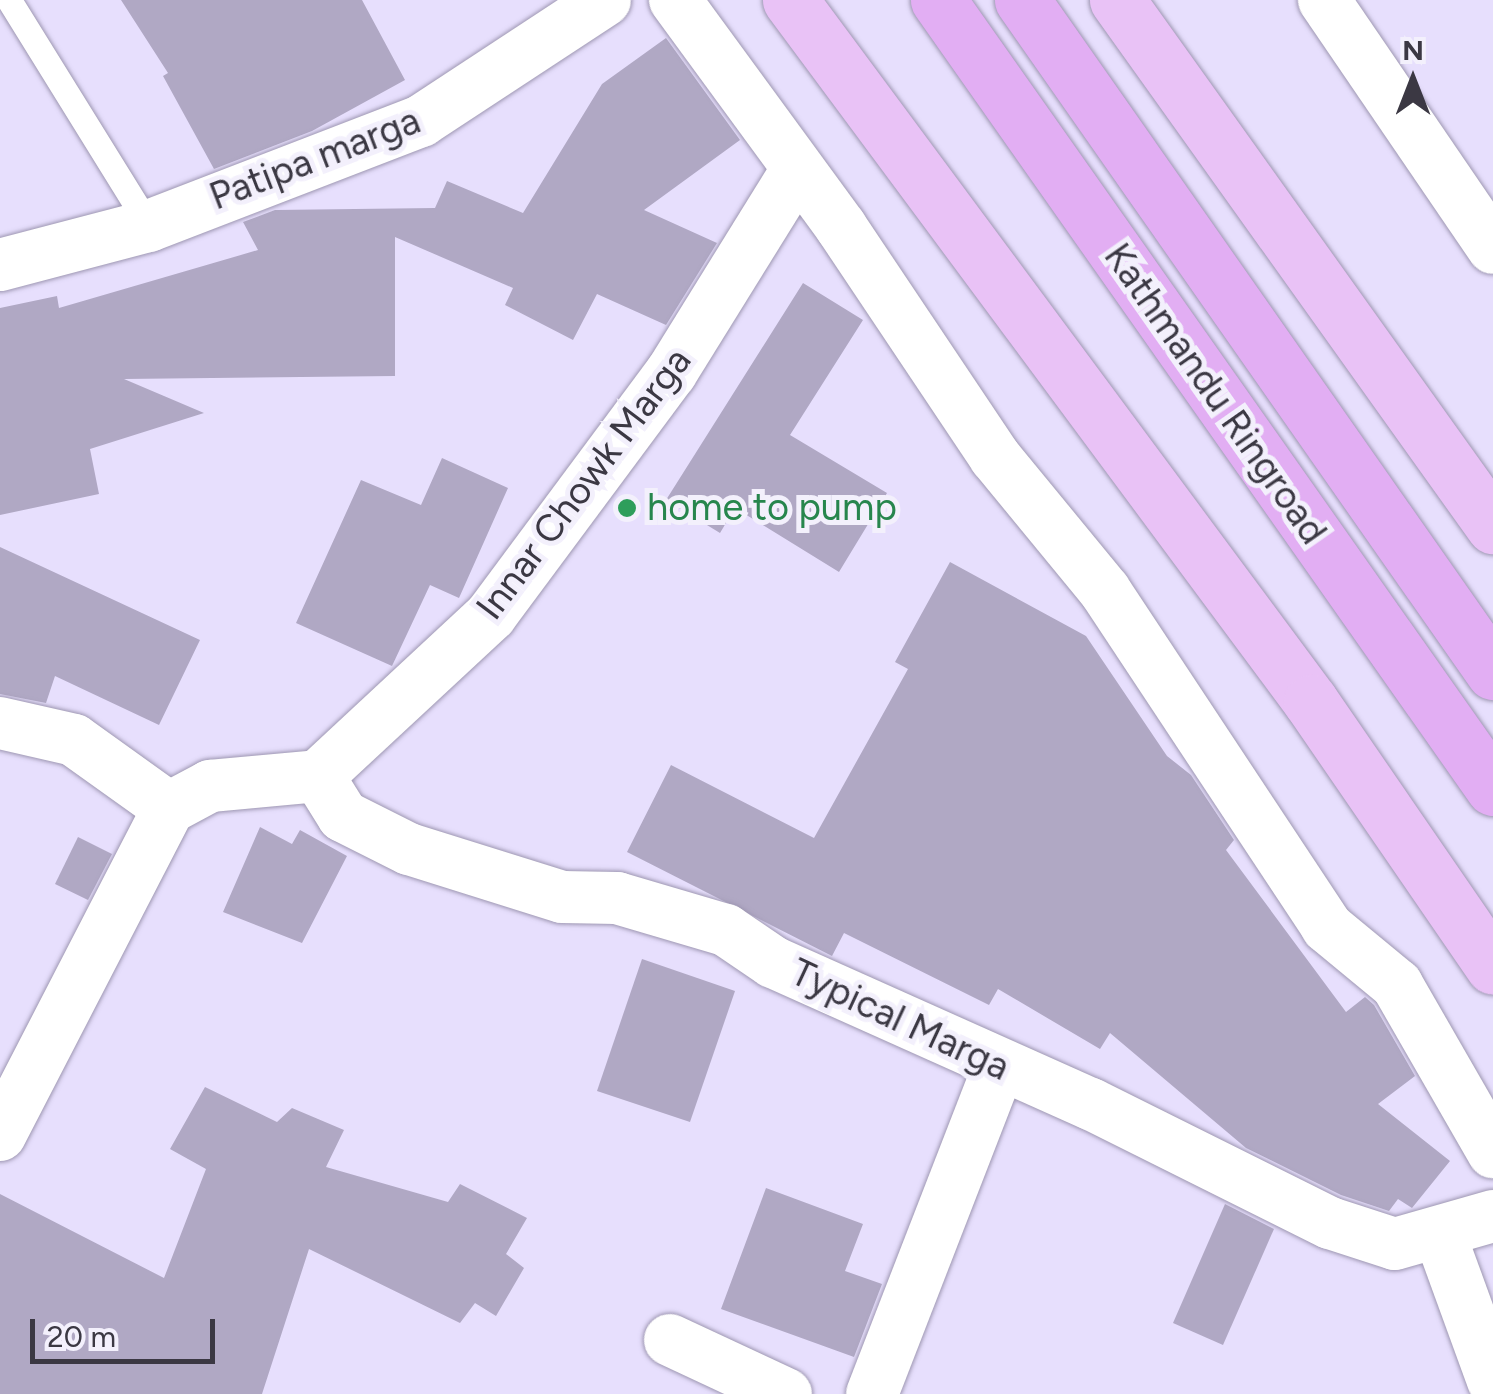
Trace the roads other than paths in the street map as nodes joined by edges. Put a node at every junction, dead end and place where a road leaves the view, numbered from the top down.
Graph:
1 (9, 0) edge
2 (605, 0) edge
3 (676, 0) edge
4 (790, 0) edge
5 (938, 0) edge
6 (1022, 0) edge
7 (1117, 0) edge
8 (1324, 0) edge
9 (797, 170) junction
10 (148, 226) junction
11 (1493, 248) edge
12 (0, 266) edge
13 (1493, 526) edge
14 (1493, 672) edge
15 (0, 722) edge
16 (318, 776) junction
17 (1493, 788) edge
18 (170, 808) junction
19 (1493, 968) edge
20 (999, 1066) junction
21 (0, 1135) edge
22 (1493, 1152) edge
23 (1493, 1216) edge
24 (1440, 1235) junction
25 (670, 1340) dead end
26 (1493, 1382) edge
27 (786, 1394) edge
28 (872, 1394) edge

1 - 10 lane
2 - 10 street, Patipa marga
3 - 9 street
4 - 19 main road
5 - 17 highway, Kathmandu Ringroad
6 - 14 highway, Kathmandu Ringroad
7 - 13 main road
8 - 11 street
9 - 16 street, Innar Chowk Marga
9 - 22 street
10 - 12 street, Patipa marga
15 - 18 street
16 - 18 street
16 - 20 street, Typical Marga
18 - 21 street
20 - 24 street, Typical Marga
20 - 28 street
23 - 24 street, Typical Marga
24 - 26 street
25 - 27 street

